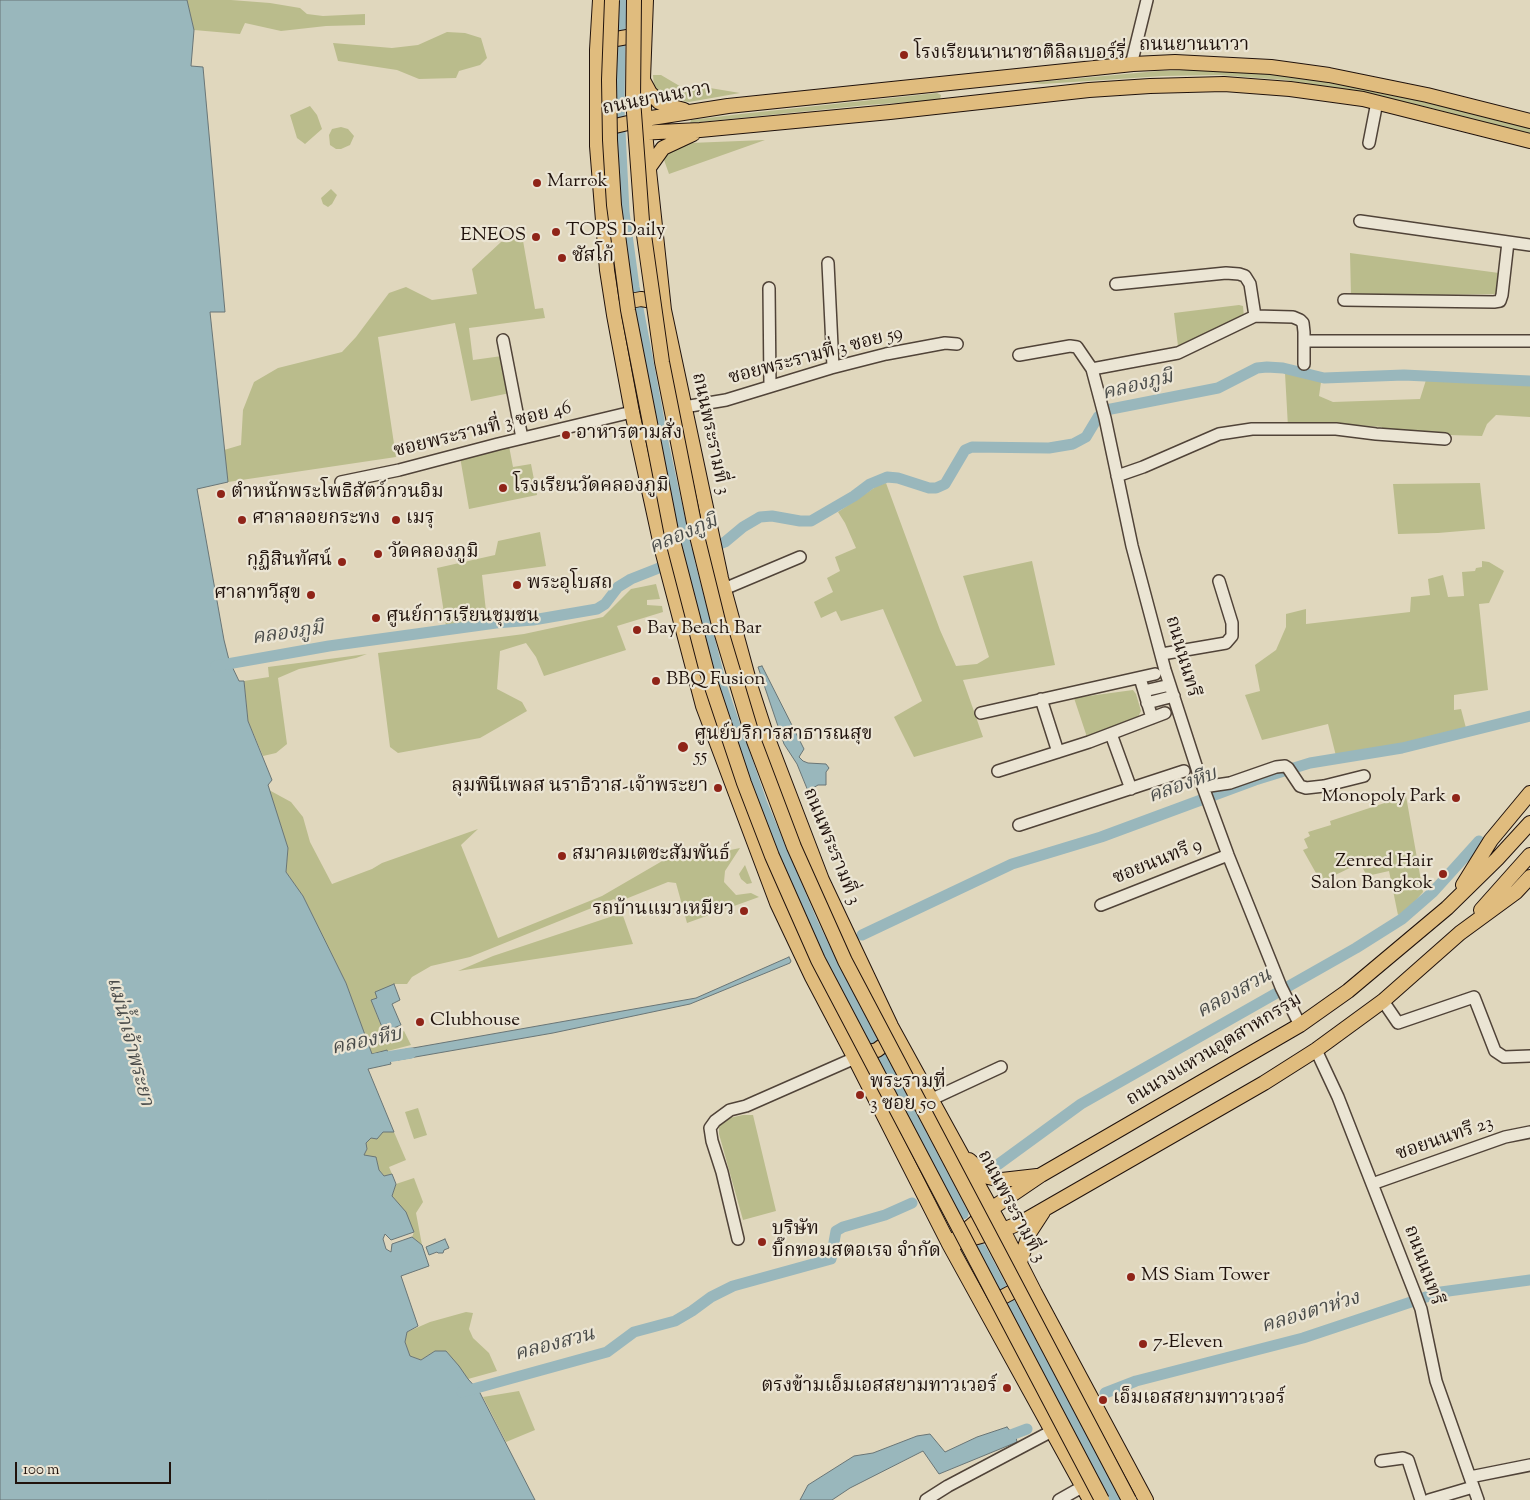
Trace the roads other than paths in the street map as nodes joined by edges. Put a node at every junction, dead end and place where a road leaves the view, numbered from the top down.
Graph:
1 (600, 0) edge
2 (612, 0) edge
3 (634, 0) edge
4 (646, 0) edge
5 (1147, 0) edge
6 (598, 26) junction
7 (644, 27) junction
8 (1131, 65) junction
9 (643, 79) junction
10 (956, 83) junction
11 (1031, 97) junction
12 (1377, 102) junction
13 (690, 112) junction
14 (645, 119) junction
15 (1530, 121) edge
16 (636, 129) junction
17 (597, 130) junction
18 (700, 130) junction
19 (1530, 141) edge
20 (1369, 143) dead end
21 (648, 169) junction
22 (1360, 221) dead end
23 (1508, 242) junction
24 (1530, 245) edge
25 (828, 263) dead end
26 (1116, 284) dead end
27 (768, 288) dead end
28 (1344, 300) dead end
29 (664, 310) junction
30 (614, 315) junction
31 (1256, 316) junction
32 (503, 340) dead end
33 (1304, 341) junction
34 (1530, 341) edge
35 (957, 344) dead end
36 (1019, 355) dead end
37 (1304, 364) dead end
38 (833, 367) junction
39 (1092, 370) junction
40 (770, 386) junction
41 (684, 407) junction
42 (632, 412) junction
43 (522, 438) junction
44 (1445, 439) dead end
45 (1117, 476) junction
46 (341, 482) dead end
47 (800, 557) dead end
48 (1219, 581) dead end
49 (724, 589) junction
50 (1162, 654) junction
51 (1155, 674) dead end
52 (1140, 678) junction
53 (1144, 691) junction
54 (1172, 691) junction
55 (1041, 699) junction
56 (1147, 703) junction
57 (981, 713) dead end
58 (1165, 713) dead end
59 (1152, 718) junction
60 (1111, 734) junction
61 (1058, 752) junction
62 (998, 771) dead end
63 (1184, 771) dead end
64 (1364, 776) dead end
65 (1131, 789) junction
66 (1530, 792) edge
67 (1206, 794) junction
68 (1530, 823) edge
69 (1019, 825) dead end
70 (1228, 855) junction
71 (1530, 856) edge
72 (1530, 877) edge
73 (1101, 904) dead end
74 (1447, 908) junction
75 (1460, 933) junction
76 (1383, 1001) junction
77 (1300, 1025) junction
78 (891, 1026) junction
79 (1316, 1050) junction
80 (853, 1054) junction
81 (1530, 1056) edge
82 (1001, 1067) dead end
83 (930, 1100) junction
84 (1530, 1132) edge
85 (957, 1149) junction
86 (1041, 1175) junction
87 (1372, 1184) junction
88 (991, 1209) junction
89 (1045, 1209) junction
90 (1003, 1230) junction
91 (738, 1239) dead end
92 (949, 1244) junction
93 (1020, 1262) junction
94 (1035, 1293) junction
95 (990, 1318) junction
96 (1052, 1431) junction
97 (1382, 1461) dead end
98 (1530, 1466) edge
99 (1471, 1482) junction
100 (1082, 1487) junction
101 (926, 1500) edge
102 (1058, 1500) edge
103 (1090, 1500) edge
104 (1102, 1500) edge
105 (1129, 1500) edge
106 (1146, 1500) edge
107 (1421, 1500) edge
108 (1429, 1500) edge
109 (1478, 1500) edge

1 - 6 main road
2 - 104 main road, bridge
3 - 105 main road, ถนนพระรามที่ 3, bridge
4 - 7 main road, ถนนพระรามที่ 3
5 - 8 street
6 - 7 main road
6 - 17 main road
7 - 9 main road, ถนนพระรามที่ 3
8 - 10 main road, ถนนยานนาวา
8 - 15 main road, ถนนยานนาวา
9 - 13 main road
9 - 14 main road, ถนนพระรามที่ 3
10 - 11 main road
10 - 13 main road, ถนนยานนาวา
11 - 12 main road, ถนนยานนาวา
11 - 18 main road, ถนนยานนาวา
12 - 19 main road, ถนนยานนาวา
12 - 20 street
13 - 14 main road, ถนนยานนาวา
14 - 16 main road, ถนนพระรามที่ 3
16 - 17 main road, ถนนยานนาวา
16 - 18 main road, ถนนยานนาวา
16 - 21 main road, ถนนพระรามที่ 3
17 - 30 main road
18 - 21 main road
21 - 29 main road, ถนนพระรามที่ 3
22 - 23 street
23 - 24 street
23 - 28 street
25 - 38 street
26 - 31 street
27 - 40 street
29 - 30 main road
29 - 41 main road, ถนนพระรามที่ 3
30 - 42 main road
31 - 33 street
31 - 39 street
32 - 43 street
33 - 34 street
33 - 37 street
35 - 38 street, ซอยพระรามที่ 3 ซอย 59
36 - 39 street, ถนนนนทรี
38 - 40 street, ซอยพระรามที่ 3 ซอย 59
39 - 45 street, ถนนนนทรี
40 - 41 street, ซอยพระรามที่ 3 ซอย 59
41 - 49 main road, ถนนพระรามที่ 3
42 - 43 street, ซอยพระรามที่ 3 ซอย 46
42 - 80 main road
43 - 46 street, ซอยพระรามที่ 3 ซอย 46
44 - 45 street
45 - 50 street, ถนนนนทรี
47 - 49 street
48 - 50 street
49 - 78 main road, ถนนพระรามที่ 3
50 - 54 street, ถนนนนทรี
51 - 52 street
52 - 53 street
52 - 55 street
53 - 54 street
53 - 56 street
54 - 56 street
54 - 67 street, ถนนนนทรี
55 - 57 street
55 - 61 street
56 - 59 street
58 - 59 street
59 - 60 street
60 - 61 street
60 - 65 street
61 - 62 street
63 - 65 street
64 - 67 street
65 - 69 street
66 - 74 main road, ถนนวงแหวนอุตสาหกรรม
67 - 70 street, ถนนนนทรี
68 - 74 main road, ถนนวงแหวนอุตสาหกรรม
70 - 73 street, ซอยนนทรี 9
70 - 77 street, ถนนนนทรี
71 - 75 main road
72 - 75 main road
74 - 77 main road, ถนนวงแหวนอุตสาหกรรม
75 - 76 main road
76 - 79 main road
76 - 81 street
77 - 86 main road, ถนนวงแหวนอุตสาหกรรม
78 - 80 main road
78 - 83 main road, ถนนพระรามที่ 3
79 - 87 street, ถนนนนทรี
79 - 89 main road
80 - 91 street
80 - 92 main road
82 - 83 street
83 - 85 main road, ถนนพระรามที่ 3
84 - 87 street, ซอยนนทรี 23
85 - 86 main road
85 - 88 main road, ถนนพระรามที่ 3
86 - 88 main road, ถนนวงแหวนอุตสาหกรรม
87 - 99 street, ถนนนนทรี
88 - 90 main road, ถนนพระรามที่ 3
88 - 92 main road, ถนนวงแหวนอุตสาหกรรม
89 - 90 main road
89 - 93 main road
90 - 92 main road
90 - 93 main road, ถนนพระรามที่ 3
92 - 95 main road
93 - 94 main road, ถนนพระรามที่ 3
94 - 95 main road
94 - 106 main road, ถนนพระรามที่ 3
95 - 96 main road
96 - 100 main road
96 - 101 street
97 - 107 street
98 - 99 street
99 - 108 street
99 - 109 street, ถนนนนทรี
100 - 102 street
100 - 103 main road

